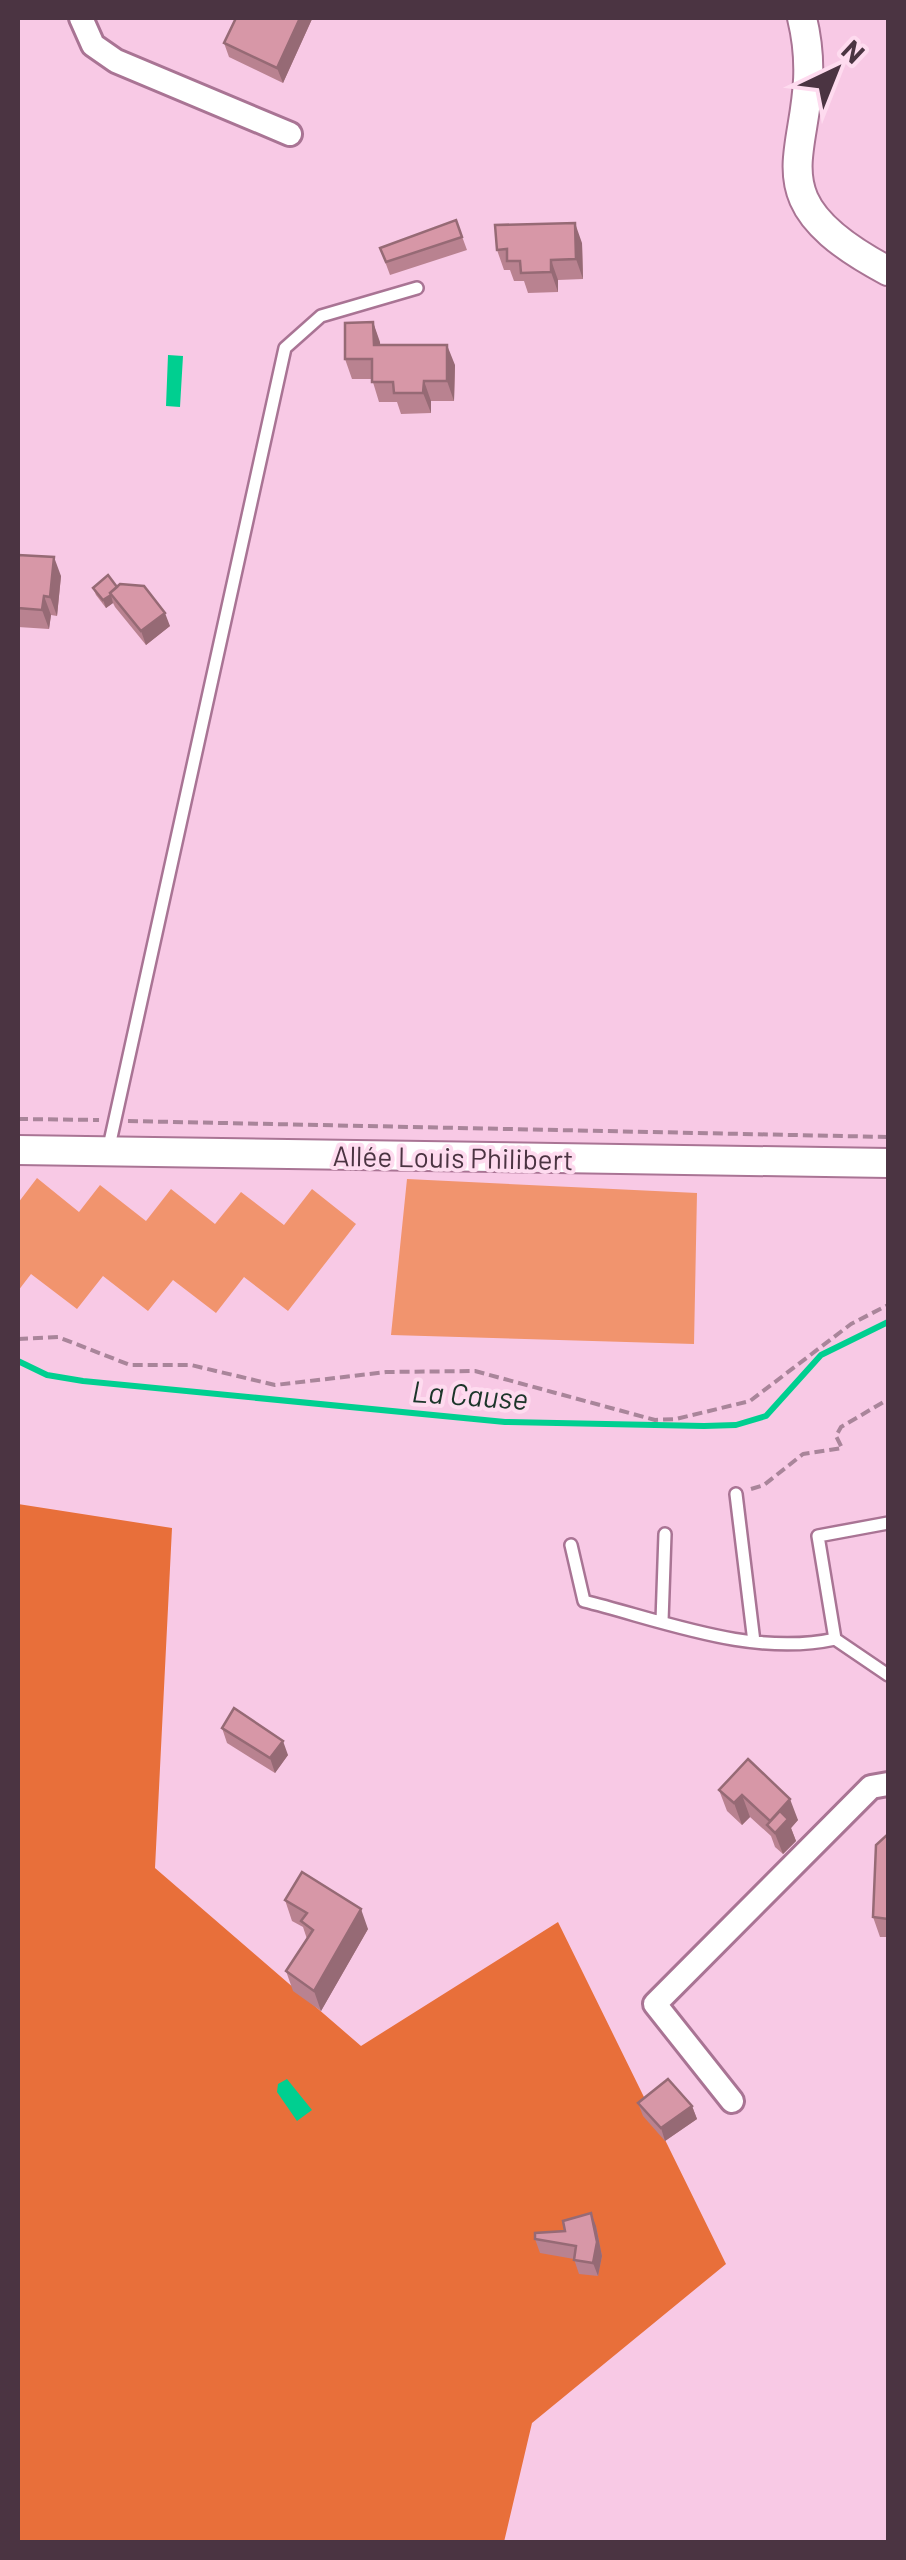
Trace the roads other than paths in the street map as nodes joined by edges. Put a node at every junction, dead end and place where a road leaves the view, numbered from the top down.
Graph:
1 (81, 18) edge
2 (802, 18) edge
3 (290, 134) dead end
4 (888, 271) edge
5 (417, 288) dead end
6 (18, 1150) edge
7 (108, 1152) junction
8 (888, 1163) edge
9 (736, 1494) road end
10 (888, 1524) edge
11 (665, 1534) dead end
12 (571, 1545) dead end
13 (662, 1621) junction
14 (835, 1639) junction
15 (754, 1642) junction
16 (888, 1675) edge
17 (888, 1784) edge
18 (732, 2101) dead end

1 - 3 street
2 - 4 street
5 - 7 lane
6 - 7 street, Allée Louis Philibert
7 - 8 street, Allée Louis Philibert
9 - 15 lane
10 - 14 lane
11 - 13 lane
12 - 13 lane
13 - 15 lane
14 - 15 lane
14 - 16 lane
17 - 18 street

